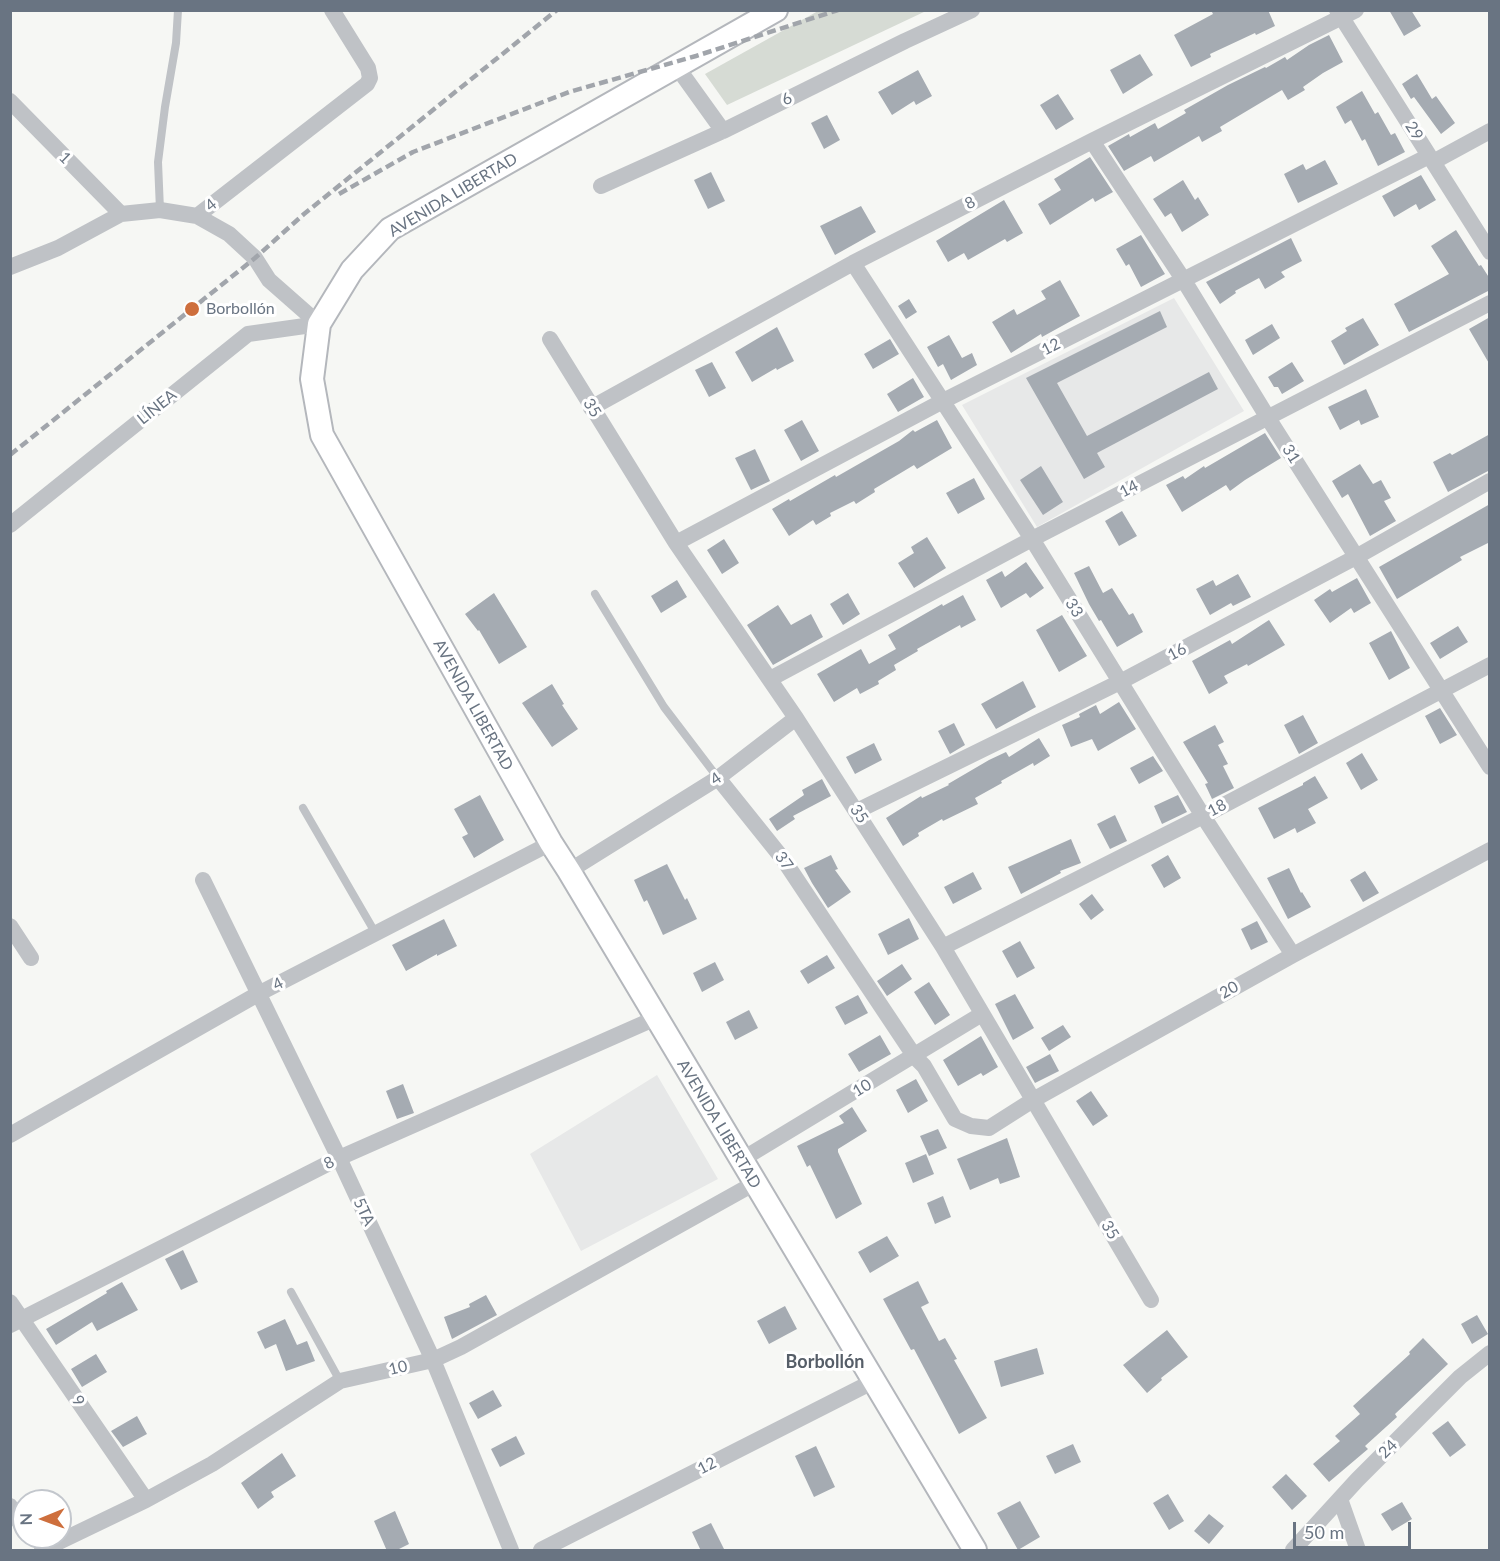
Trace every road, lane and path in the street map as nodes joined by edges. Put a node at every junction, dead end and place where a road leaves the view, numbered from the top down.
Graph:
1 (178, 10) edge
2 (332, 10) edge
3 (776, 10) edge
4 (972, 10) edge
5 (1345, 13) edge
6 (677, 67) junction
7 (10, 101) edge
8 (723, 131) junction
9 (1490, 131) edge
10 (1092, 141) junction
11 (1431, 159) junction
12 (601, 186) dead end
13 (160, 210) junction
14 (121, 214) junction
15 (197, 216) junction
16 (1490, 252) edge
17 (853, 263) junction
18 (10, 267) edge
19 (1184, 279) junction
20 (1490, 303) edge
21 (320, 324) junction
22 (550, 339) dead end
23 (943, 401) junction
24 (591, 408) junction
25 (1268, 417) junction
26 (1490, 481) edge
27 (10, 525) edge
28 (1032, 539) junction
29 (676, 543) junction
30 (1356, 557) junction
31 (595, 594) dead end
32 (1490, 665) edge
33 (770, 679) junction
34 (1120, 682) junction
35 (1441, 691) junction
36 (796, 718) junction
37 (1490, 767) edge
38 (718, 778) junction
39 (303, 808) dead end
40 (857, 811) junction
41 (1203, 816) junction
42 (551, 843) junction
43 (1490, 850) edge
44 (569, 871) junction
45 (203, 880) dead end
46 (10, 926) edge
47 (376, 934) junction
48 (943, 947) junction
49 (1293, 955) junction
50 (31, 958) dead end
51 (258, 994) junction
52 (982, 1014) junction
53 (656, 1018) junction
54 (915, 1057) junction
55 (1033, 1100) junction
56 (971, 1126) joint
57 (10, 1135) edge
58 (339, 1158) junction
59 (741, 1160) junction
60 (755, 1183) junction
61 (291, 1292) dead end
62 (1151, 1300) dead end
63 (10, 1302) edge
64 (16, 1321) edge
65 (1490, 1353) edge
66 (433, 1360) junction
67 (340, 1381) junction
68 (874, 1382) junction
69 (1340, 1499) junction
70 (146, 1500) junction
71 (42, 1551) edge
72 (511, 1551) edge
73 (541, 1551) edge
74 (975, 1551) edge
75 (1293, 1551) edge
76 (1358, 1551) edge

1 - 13 lane
2 - 15 street, 4
3 - 6 main road, AVENIDA LIBERTAD
4 - 8 street, 6
5 - 10 street, 8
5 - 11 street, 29
6 - 8 street
6 - 21 main road, AVENIDA LIBERTAD
7 - 14 street, 1
8 - 12 street, 6
9 - 11 street, 12
10 - 17 street, 8
10 - 19 street, 31
11 - 16 street, 29
11 - 19 street, 12
13 - 14 street, 4
13 - 15 street, 4
14 - 18 street, 4
15 - 21 street
17 - 23 street, 33
17 - 24 street, 8
19 - 23 street, 12
19 - 25 street, 31
20 - 25 street, 14
21 - 27 street, LÍNEA
21 - 42 main road, AVENIDA LIBERTAD
22 - 24 street, 35
23 - 28 street, 33
23 - 29 street, 12
24 - 29 street, 35
25 - 28 street, 14
25 - 30 street, 31
26 - 30 street, 16
28 - 33 street, 14
28 - 34 street, 33
29 - 33 street, 35
30 - 34 street, 16
30 - 35 street, 31
31 - 38 lane, 37
32 - 35 street, 18
33 - 36 street, 35
34 - 40 street, 16
34 - 41 street, 33
35 - 37 street, 31
35 - 41 street, 18
36 - 38 street, 4
36 - 40 street, 35
38 - 44 street, 4
38 - 54 street, 37
39 - 47 lane
40 - 48 street, 35
41 - 48 street, 18
41 - 49 street, 33
42 - 44 main road, AVENIDA LIBERTAD
42 - 47 street, 4
43 - 49 street, 20
44 - 53 main road, AVENIDA LIBERTAD
45 - 51 street, 5TA
46 - 50 street
47 - 51 street, 4
48 - 52 street, 35
49 - 55 street, 20
51 - 57 street, 4
51 - 58 street, 5TA
52 - 54 street, 10
52 - 55 street, 35
53 - 58 street, 8
53 - 59 main road, AVENIDA LIBERTAD
54 - 56 street, 37
54 - 59 street, 10
55 - 56 street, 20
55 - 62 street, 35
58 - 64 street, 8
58 - 66 street, 5TA
59 - 60 main road, AVENIDA LIBERTAD
60 - 66 street, 10
60 - 68 main road, AVENIDA LIBERTAD
61 - 67 lane
63 - 64 street, 9
64 - 70 street, 9
65 - 69 street, 24
66 - 67 street, 10
66 - 72 street, 5TA
67 - 70 street, 10
68 - 73 street, 12
68 - 74 main road, AVENIDA LIBERTAD
69 - 75 street, 24
69 - 76 street
70 - 71 street, 10

